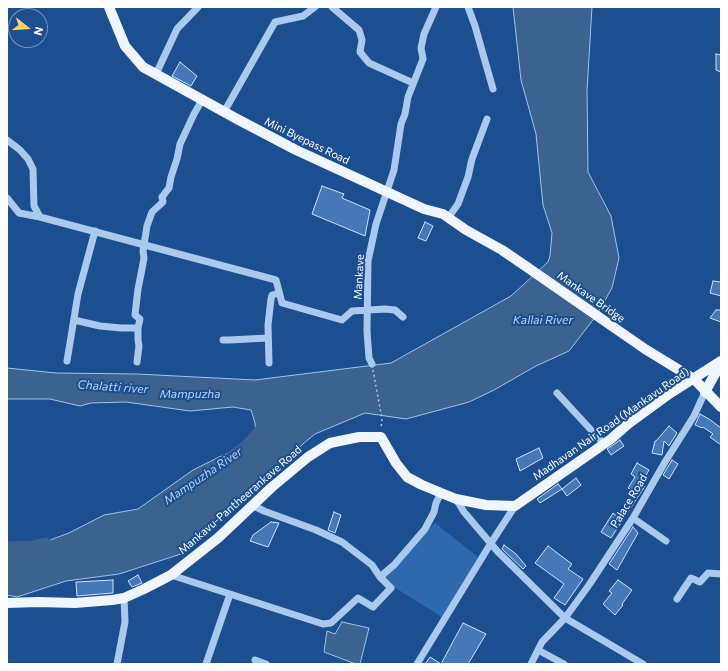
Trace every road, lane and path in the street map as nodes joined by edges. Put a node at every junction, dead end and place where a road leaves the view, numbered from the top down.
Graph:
1 (109, 7) edge
2 (198, 7) edge
3 (315, 7) edge
4 (332, 7) edge
5 (436, 7) edge
6 (468, 7) edge
7 (156, 74) junction
8 (413, 83) junction
9 (494, 89) dead end
10 (202, 100) junction
11 (224, 112) junction
12 (487, 119) dead end
13 (7, 140) edge
14 (386, 191) junction
15 (7, 198) edge
16 (40, 216) junction
17 (448, 218) junction
18 (95, 231) junction
19 (144, 244) junction
20 (524, 265) joint
21 (279, 294) junction
22 (368, 310) junction
23 (403, 317) dead end
24 (74, 320) junction
25 (138, 328) junction
26 (268, 338) junction
27 (223, 340) dead end
28 (68, 360) dead end
29 (137, 362) dead end
30 (721, 362) edge
31 (268, 363) dead end
32 (372, 364) joint
33 (694, 379) junction
34 (705, 392) junction
35 (557, 393) dead end
36 (721, 408) edge
37 (381, 437) junction
38 (604, 444) junction
39 (441, 494) junction
40 (456, 499) junction
41 (252, 505) junction
42 (515, 506) junction
43 (633, 518) junction
44 (666, 541) dead end
45 (491, 543) junction
46 (721, 574) edge
47 (171, 575) junction
48 (380, 577) junction
49 (230, 594) junction
50 (124, 598) junction
51 (677, 599) dead end
52 (7, 603) edge
53 (565, 618) junction
54 (538, 650) junction
55 (255, 660) dead end
56 (117, 664) edge
57 (206, 664) edge
58 (266, 664) edge
59 (417, 664) edge
60 (531, 664) edge
61 (564, 664) edge
62 (643, 664) edge

1 - 7 main road, Mini Byepass Road
2 - 7 street
3 - 11 street
4 - 8 street
5 - 8 street, Mankave
6 - 9 street
7 - 10 main road, Mini Byepass Road
8 - 14 street, Mankave
10 - 11 main road, Mini Byepass Road
10 - 19 street
11 - 14 main road, Mini Byepass Road
12 - 17 street
13 - 16 street
14 - 17 main road, Mini Byepass Road
14 - 22 street, Mankave
15 - 16 street
16 - 18 street
17 - 20 main road, Mini Byepass Road
18 - 19 street
18 - 24 street
19 - 21 street
19 - 25 street
20 - 33 main road, Mankave Bridge
21 - 22 street
21 - 26 street
22 - 23 street
22 - 32 street, Mankave
24 - 25 street
24 - 28 street
25 - 29 street
26 - 27 street
26 - 31 street
30 - 33 main road, Madhavan Nair Road (Mankavu Road)
30 - 34 main road, Madhavan Nair Road (Mankavu Road)
32 - 37 path
33 - 34 main road
33 - 38 main road, Madhavan Nair Road (Mankavu Road)
34 - 36 main road
34 - 43 street, Palace Road
35 - 38 street
37 - 39 main road
37 - 41 main road, Mankavu-Pantheerankave Road
38 - 42 main road, Madhavan Nair Road (Mankavu Road)
39 - 40 main road
39 - 48 street
40 - 42 main road
40 - 45 street
41 - 47 main road, Mankavu-Pantheerankave Road
41 - 48 street
42 - 45 street
43 - 44 street
43 - 53 street, Palace Road
45 - 53 street
45 - 59 street
46 - 51 street
47 - 49 street
47 - 50 main road, Mankavu-Pantheerankave Road
48 - 49 street
49 - 57 street
50 - 52 main road, Mankavu-Pantheerankave Road
50 - 56 street
53 - 54 street, Palace Road
53 - 62 street
54 - 60 street, Palace Road
54 - 61 street
55 - 58 street

